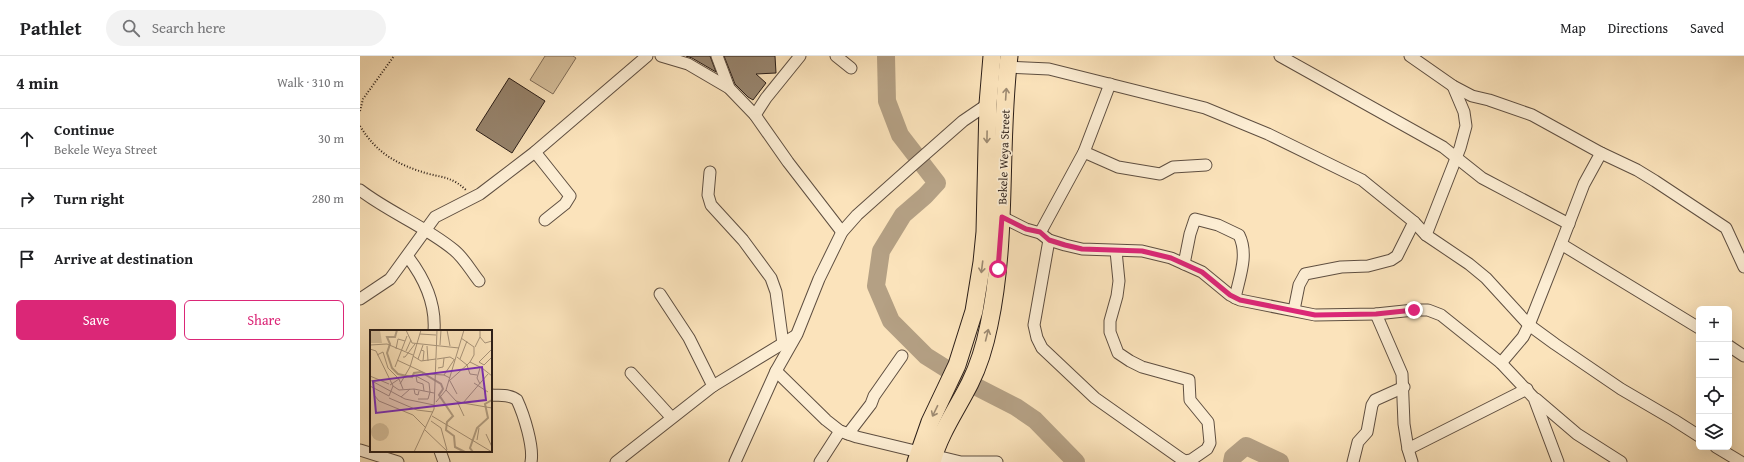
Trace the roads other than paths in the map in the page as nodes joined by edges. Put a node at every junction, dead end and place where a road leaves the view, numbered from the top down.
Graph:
1 (647, 56) edge
2 (661, 56) edge
3 (717, 56) edge
4 (800, 56) edge
5 (836, 56) edge
6 (992, 56) edge
7 (1410, 56) edge
8 (1285, 57) edge
9 (1009, 61) edge
10 (851, 68) dead end
11 (1110, 84) junction
12 (1453, 86) junction
13 (729, 88) junction
14 (988, 104) junction
15 (755, 115) junction
16 (535, 152) junction
17 (1084, 152) junction
18 (1601, 153) junction
19 (1456, 157) junction
20 (1206, 165) dead end
21 (710, 172) dead end
22 (360, 190) edge
23 (1002, 217) junction
24 (545, 220) dead end
25 (1414, 222) junction
26 (1569, 224) junction
27 (426, 231) junction
28 (842, 232) junction
29 (1040, 232) junction
30 (1426, 235) junction
31 (1049, 240) junction
32 (1561, 244) junction
33 (1116, 251) junction
34 (408, 257) junction
35 (1184, 264) junction
36 (1744, 267) edge
37 (479, 281) dead end
38 (660, 294) dead end
39 (1236, 298) junction
40 (360, 299) edge
41 (1294, 310) junction
42 (1376, 314) junction
43 (1529, 325) junction
44 (1696, 326) edge
45 (434, 330) edge
46 (797, 334) junction
47 (783, 344) junction
48 (1732, 348) edge
49 (902, 356) dead end
50 (1744, 356) edge
51 (1502, 363) junction
52 (776, 371) junction
53 (632, 373) dead end
54 (712, 386) junction
55 (1404, 387) junction
56 (1531, 394) junction
57 (492, 395) edge
58 (671, 418) junction
59 (844, 432) junction
60 (1696, 434) edge
61 (1408, 449) junction
62 (360, 450) edge
63 (1721, 450) edge
64 (370, 452) edge
65 (372, 452) edge
66 (440, 452) edge
67 (385, 454) edge
68 (925, 457) edge
69 (398, 462) edge
70 (444, 462) edge
71 (531, 462) edge
72 (616, 462) edge
73 (735, 462) edge
74 (820, 462) edge
75 (961, 462) edge
76 (997, 462) edge
77 (1353, 462) edge
78 (1412, 462) edge
79 (1558, 462) edge
80 (1621, 462) edge
81 (1741, 462) edge

1 - 16 street
2 - 13 street
3 - 13 street
4 - 15 street
5 - 10 street
6 - 14 main road
7 - 12 street
8 - 19 street
9 - 11 street
23 -> 9 main road, Bekele Weya Street
11 - 17 street
11 - 25 street
12 - 18 street
12 - 19 street
13 - 15 street
14 - 28 street
14 -> 68 main road
15 - 28 street
16 - 24 street
16 - 27 street
17 - 20 street
17 - 29 street
18 - 26 street
18 - 36 street
19 - 26 street
19 - 30 street
21 - 47 street
22 - 27 street
23 - 29 street
68 -> 23 main road, Bekele Weya Street
25 - 30 street
25 - 41 street
26 - 32 street
27 - 34 street
27 - 37 street
28 - 46 street
29 - 31 street
30 - 43 street
31 - 33 street
31 - 33 street
32 - 43 street
32 - 44 street
33 - 35 street
34 - 40 street
34 - 45 street
35 - 39 street
35 - 39 street
38 - 54 street
39 - 41 street
41 - 42 street
42 - 51 street
42 - 55 street
43 - 51 street
43 - 60 street
46 - 47 street
46 - 52 street
47 - 54 street
48 - 50 street
49 - 59 street
51 - 56 street
52 - 59 street
52 - 73 street
53 - 58 street
54 - 58 street
55 - 61 street
55 - 77 street
56 - 61 street
56 - 79 street
56 - 80 street
57 - 71 street
58 - 72 street
59 - 68 street
59 - 74 street
61 - 78 street
62 - 64 street
63 - 81 street
65 - 67 street
66 - 70 street
67 - 69 street
68 - 75 street
75 - 76 street

